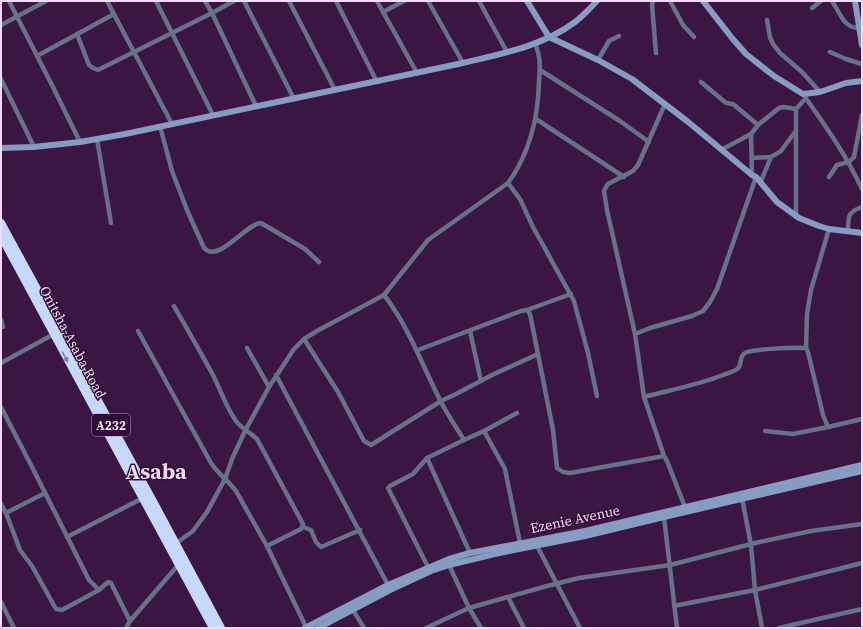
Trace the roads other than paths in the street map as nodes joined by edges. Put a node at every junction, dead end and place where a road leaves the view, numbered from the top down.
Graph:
1 (9, 1) edge
2 (46, 1) edge
3 (107, 1) edge
4 (156, 1) edge
5 (205, 1) edge
6 (234, 1) edge
7 (244, 1) edge
8 (289, 1) edge
9 (336, 1) edge
10 (377, 1) edge
11 (404, 1) edge
12 (428, 1) edge
13 (479, 1) edge
14 (527, 1) edge
15 (597, 1) edge
16 (653, 1) edge
17 (670, 1) edge
18 (703, 1) edge
19 (821, 1) edge
20 (832, 1) edge
21 (855, 1) edge
22 (812, 8) dead end
23 (383, 12) junction
24 (212, 13) junction
25 (114, 14) junction
26 (17, 17) junction
27 (767, 20) dead end
28 (1, 25) edge
29 (861, 28) edge
30 (172, 32) junction
31 (77, 34) junction
32 (618, 36) dead end
33 (549, 37) junction
34 (694, 37) dead end
35 (535, 42) junction
36 (862, 44) edge
37 (507, 52) junction
38 (830, 52) dead end
39 (134, 53) junction
40 (656, 53) dead end
41 (37, 56) junction
42 (598, 60) junction
43 (463, 63) junction
44 (862, 64) edge
45 (540, 70) junction
46 (417, 73) junction
47 (1, 79) edge
48 (862, 81) edge
49 (377, 82) junction
50 (702, 82) dead end
51 (335, 90) junction
52 (820, 92) junction
53 (805, 96) junction
54 (294, 99) junction
55 (665, 104) junction
56 (256, 106) junction
57 (796, 109) junction
58 (213, 115) junction
59 (862, 115) edge
60 (536, 119) junction
61 (172, 124) junction
62 (758, 125) junction
63 (160, 126) junction
64 (795, 132) junction
65 (751, 134) junction
66 (97, 139) junction
67 (80, 142) junction
68 (649, 142) junction
69 (34, 147) junction
70 (1, 148) edge
71 (721, 150) junction
72 (771, 157) junction
73 (752, 158) junction
74 (849, 162) junction
75 (624, 177) junction
76 (829, 177) dead end
77 (757, 178) junction
78 (508, 183) junction
79 (862, 189) edge
80 (862, 207) edge
81 (796, 215) junction
82 (1, 223) edge
83 (112, 223) dead end
84 (829, 229) junction
85 (848, 230) junction
86 (862, 234) edge
87 (1, 236) edge
88 (319, 262) dead end
89 (571, 294) junction
90 (384, 295) junction
91 (174, 306) dead end
92 (526, 310) junction
93 (1, 320) edge
94 (3, 327) dead end
95 (470, 331) junction
96 (138, 332) dead end
97 (54, 334) junction
98 (635, 334) junction
99 (304, 339) junction
100 (247, 348) dead end
101 (806, 348) junction
102 (418, 350) junction
103 (538, 354) junction
104 (1, 363) edge
105 (276, 375) junction
106 (481, 381) junction
107 (269, 387) junction
108 (597, 396) dead end
109 (644, 396) junction
110 (441, 401) junction
111 (1, 408) edge
112 (517, 413) dead end
113 (102, 416) junction
114 (862, 419) edge
115 (828, 428) junction
116 (245, 431) junction
117 (484, 431) junction
118 (765, 431) dead end
119 (464, 440) junction
120 (664, 456) junction
121 (427, 458) junction
122 (860, 469) edge
123 (225, 479) junction
124 (773, 489) junction
125 (45, 493) junction
126 (143, 498) junction
127 (742, 498) junction
128 (1, 504) edge
129 (685, 506) junction
130 (6, 513) junction
131 (664, 517) junction
132 (862, 524) edge
133 (303, 527) junction
134 (360, 530) junction
135 (67, 537) junction
136 (556, 539) junction
137 (520, 543) junction
138 (176, 544) junction
139 (751, 545) junction
140 (267, 546) junction
141 (537, 546) junction
142 (470, 553) junction
143 (862, 563) edge
144 (179, 564) junction
145 (449, 565) junction
146 (670, 565) junction
147 (428, 567) junction
148 (557, 584) junction
149 (388, 585) junction
150 (99, 590) junction
151 (755, 590) junction
152 (508, 597) junction
153 (1, 602) edge
154 (674, 606) junction
155 (469, 608) junction
156 (862, 609) edge
157 (354, 610) junction
158 (130, 621) junction
159 (14, 628) edge
160 (126, 628) edge
161 (213, 628) edge
162 (221, 628) edge
163 (305, 628) edge
164 (318, 628) edge
165 (364, 628) edge
166 (426, 628) edge
167 (481, 628) edge
168 (524, 628) edge
169 (580, 628) edge
170 (677, 628) edge
171 (762, 628) edge
172 (779, 628) edge

1 - 26 street
2 - 26 street
3 - 25 street
4 - 30 street
5 - 24 street
6 - 24 street
7 - 54 street
8 - 51 street
9 - 49 street
10 - 23 street
11 - 23 street
12 - 43 street
13 - 37 street
14 - 33 street
15 - 33 street
16 - 40 street
17 - 34 street
18 - 53 street
19 - 22 street
20 - 29 street
21 - 29 street
23 - 46 street
24 - 30 street
24 - 56 street
25 - 31 street
25 - 39 street
26 - 28 street
26 - 41 street
27 - 52 street
29 - 36 street
30 - 39 street
30 - 58 street
31 - 39 street
31 - 41 street
32 - 42 street
33 - 35 street
33 - 42 street
35 - 37 street
35 - 45 street
37 - 43 street
38 - 44 street
39 - 61 street
41 - 67 street
42 - 55 street
43 - 46 street
45 - 60 street
45 - 68 street
46 - 49 street
47 - 69 street
48 - 52 street
49 - 51 street
50 - 62 street
51 - 54 street
52 - 53 street
53 - 57 street
53 - 74 street
54 - 56 street
55 - 68 street
55 - 71 street
56 - 58 street
57 - 62 street
57 - 64 street
58 - 61 street
59 - 74 street
60 - 75 street
60 - 78 street
61 - 63 street
62 - 65 street
63 - 66 street
63 - 88 street
64 - 72 street
64 - 81 street
65 - 71 street
65 - 73 street
66 - 67 street
66 - 83 street
67 - 69 street
68 - 75 street
69 - 70 street
71 - 77 street
72 - 73 street
72 - 77 street
73 - 77 street
74 - 76 street
74 - 79 street
75 - 98 street
77 - 81 street
77 - 98 street
78 - 89 street
78 - 90 street
80 - 85 street
81 - 84 street
82 - 113 highway, A232
84 - 85 street
84 - 101 street
85 - 86 street
87 - 97 highway, Onitsha-Asaba Road / A232
89 - 92 street
89 - 108 street
90 - 99 street
90 - 102 street
91 - 116 street
92 - 95 street
92 - 103 street
93 - 94 street
95 - 102 street
95 - 106 street
96 - 123 street
97 - 104 street
97 -> 113 highway, Onitsha-Asaba Road / A232
98 - 109 street
99 - 105 street
99 - 110 street
100 - 107 street
101 - 109 street
101 - 115 street
102 - 110 street
103 - 106 street
103 - 120 street
105 - 107 street
105 - 134 street
106 - 110 street
107 - 116 street
109 - 120 street
110 - 119 street
111 - 125 street
112 - 117 street
113 - 126 highway, Onitsha-Asaba Road / A232
113 - 138 highway, A232
114 - 115 street
115 - 118 street
116 - 123 street
116 - 133 street
117 - 119 street
117 - 137 street
119 - 121 street
120 - 129 street
121 - 142 street
121 - 147 street
122 - 124 street, Ezenie Avenue
123 - 138 street
123 - 140 street
124 - 127 street, Ezenie Avenue
124 - 129 street, Ezenie Avenue
125 - 130 street
125 - 135 street
126 - 135 street
126 - 144 highway, Onitsha-Asaba Road / A232
127 - 131 street, Ezenie Avenue
127 - 139 street
128 - 130 street
129 - 136 street, Ezenie Avenue
130 - 150 street
131 - 136 street, Ezenie Avenue
131 - 146 street
132 - 139 street
133 - 134 street
133 - 140 street
134 - 149 street
135 - 150 street
136 - 137 street, Ezenie Avenue
136 - 141 street, Ezenie Avenue
137 - 142 street, Ezenie Avenue
138 - 162 highway, A232
139 - 146 street
139 - 151 street
140 - 163 street
141 - 145 street, Ezenie Avenue
141 - 148 street
142 - 147 street, Ezenie Avenue
143 - 151 street
144 - 158 street
144 - 161 highway, Onitsha-Asaba Road / A232
145 - 155 street
145 - 157 street, Ezenie Avenue
146 - 148 street
146 - 154 street
147 - 149 street, Ezenie Avenue
148 - 152 street
148 - 169 street
149 - 163 street, Ezenie Avenue
150 - 158 street
151 - 154 street
151 - 171 street
152 - 155 street
152 - 168 street
153 - 159 street
154 - 170 street
155 - 166 street
155 - 167 street
156 - 172 street
157 - 164 street, Ezenie Avenue
157 - 165 street
158 - 160 street

